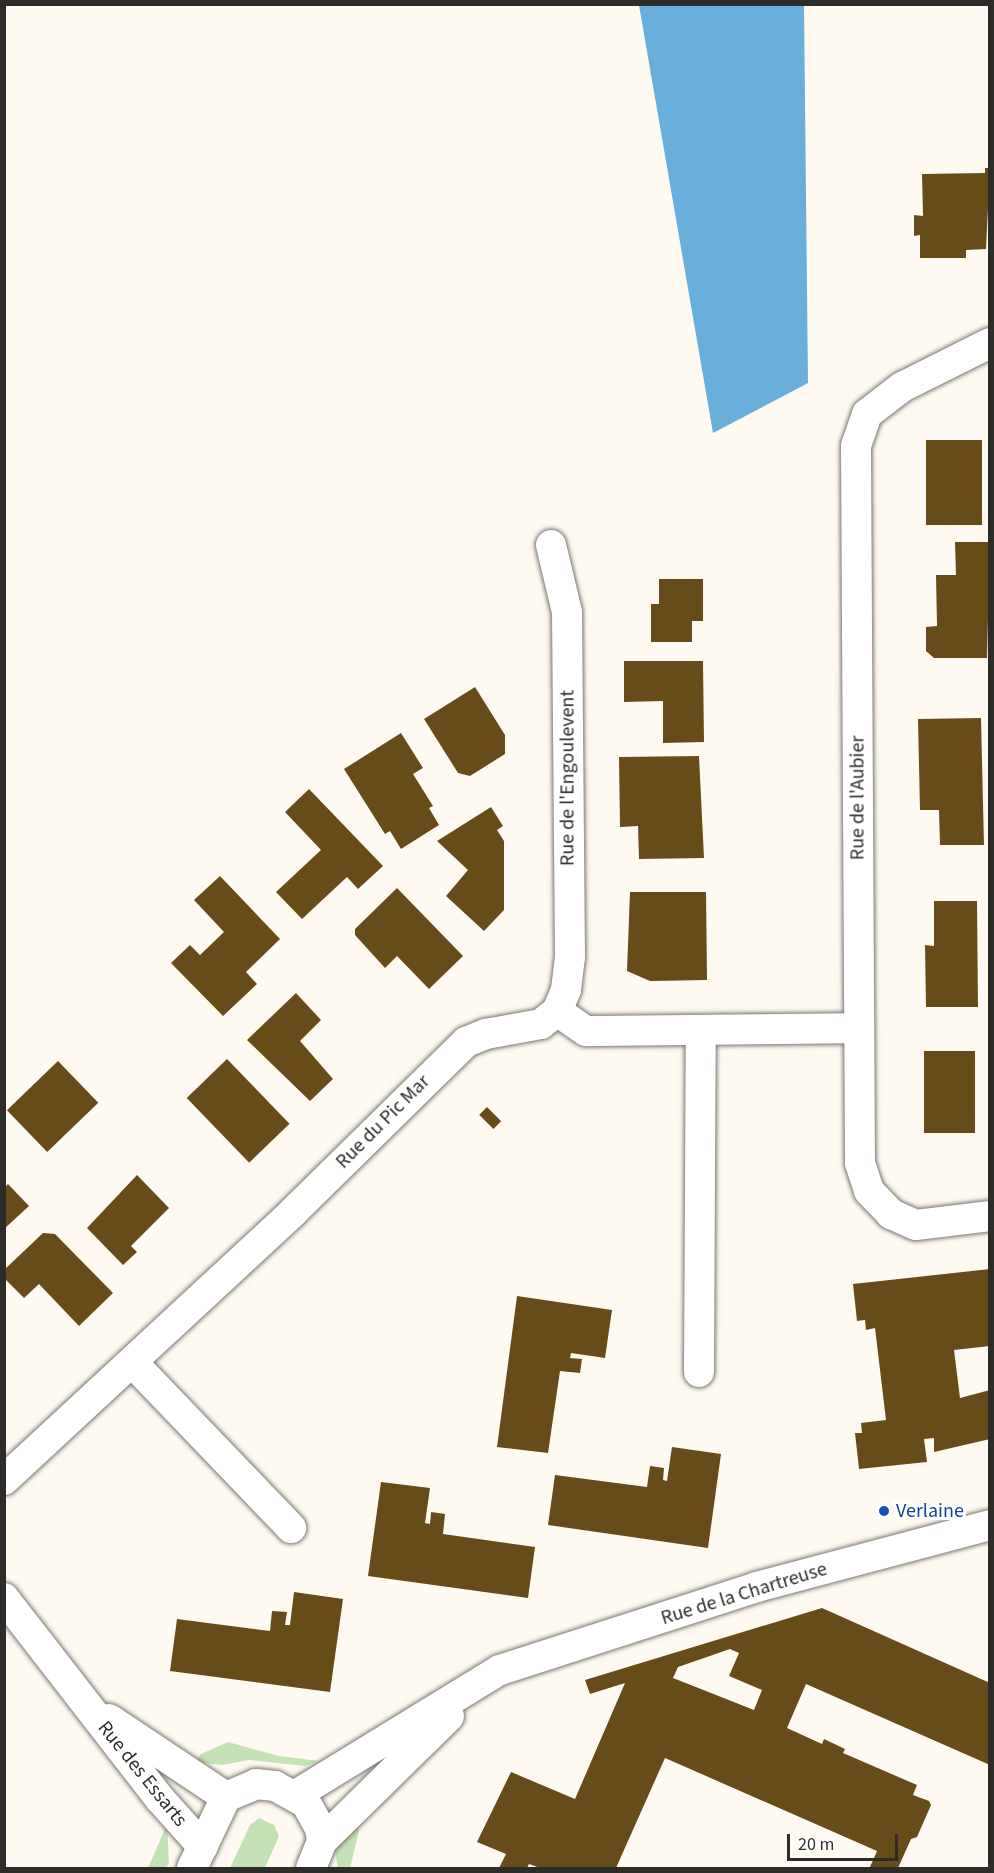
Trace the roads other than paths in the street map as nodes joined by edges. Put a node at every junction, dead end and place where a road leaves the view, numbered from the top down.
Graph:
1 (990, 343) edge
2 (551, 545) dead end
3 (557, 1011) junction
4 (859, 1028) junction
5 (701, 1030) junction
6 (990, 1216) edge
7 (132, 1362) junction
8 (699, 1372) dead end
9 (4, 1480) edge
10 (990, 1525) edge
11 (291, 1528) dead end
12 (4, 1598) edge
13 (500, 1670) junction
14 (82, 1700) junction
15 (294, 1796) junction
16 (226, 1797) junction
17 (322, 1841) junction
18 (197, 1858) edge
19 (312, 1869) edge

1 - 4 street, Rue de l'Aubier
2 - 3 street, Rue de l'Engoulevent
3 - 5 street
3 - 7 street, Rue du Pic Mar
4 - 5 street
4 - 6 street, Rue de l'Aubier
5 - 8 street
7 - 9 street, Rue du Pic Mar
7 - 11 street
10 - 13 street, Rue de la Chartreuse
12 - 14 street, Rue des Essarts
13 - 15 street, Rue de la Chartreuse
13 - 17 street, Rue de la Chartreuse
14 - 16 street, Rue des Essarts
14 - 18 street, Rue des Essarts
15 - 16 street
15 - 17 street
16 - 18 street
17 - 19 street

